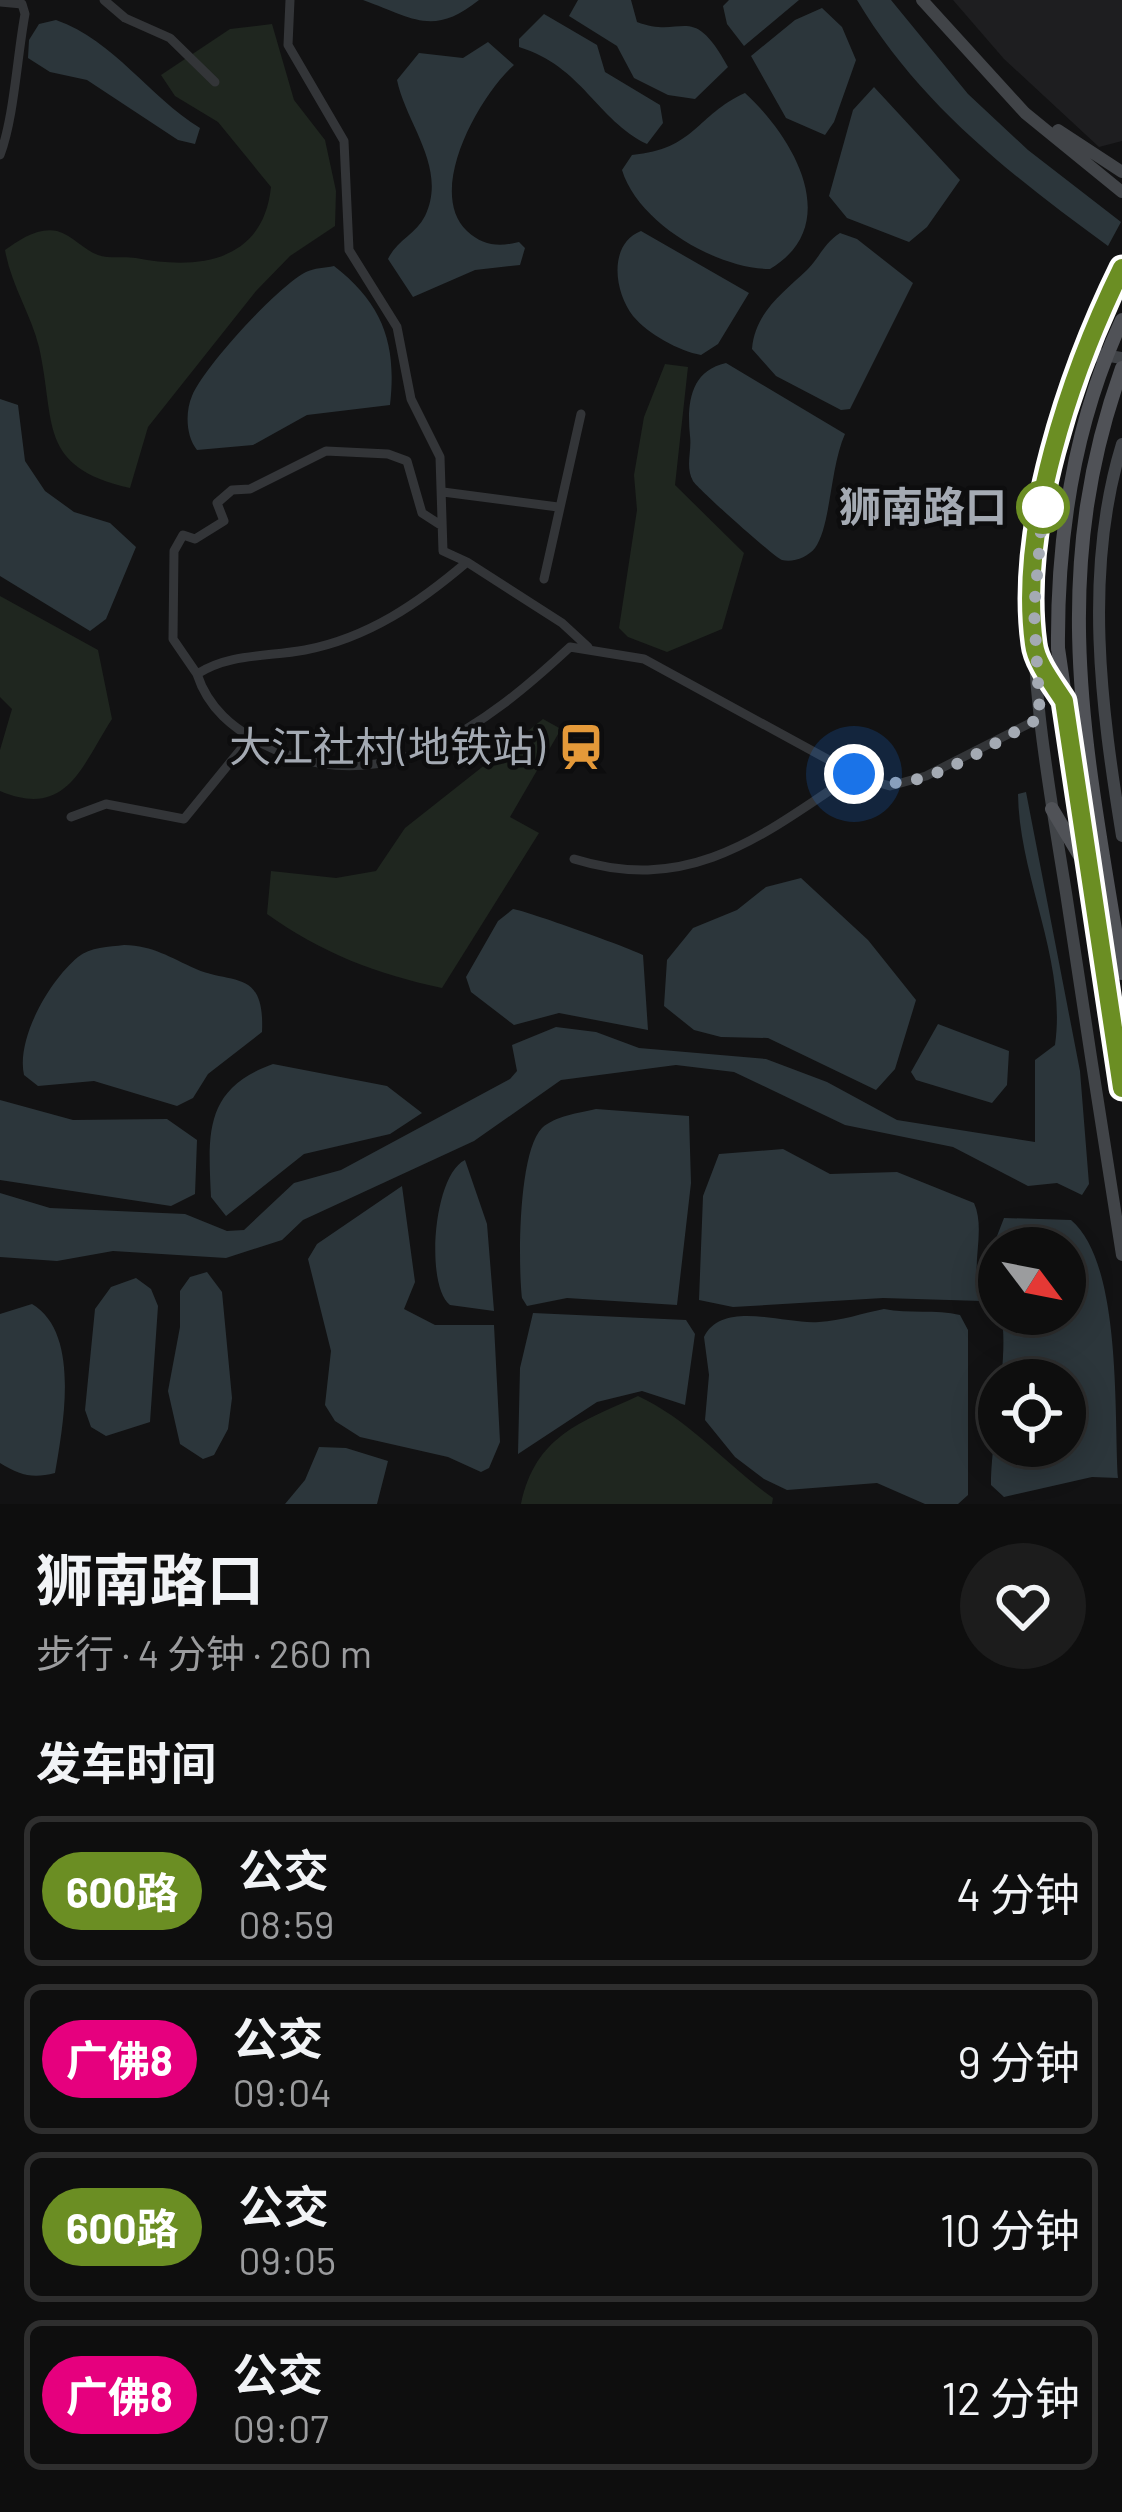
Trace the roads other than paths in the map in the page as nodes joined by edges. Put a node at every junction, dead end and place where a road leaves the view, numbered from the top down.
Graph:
1 (104, 0) edge
2 (290, 0) edge
3 (922, 0) edge
4 (932, 0) edge
5 (0, 2) edge
6 (215, 82) dead end
7 (0, 155) edge
8 (1117, 167) edge
9 (1122, 192) edge
10 (1122, 268) edge
11 (1122, 320) edge
12 (1122, 358) edge
13 (1082, 364) junction
14 (1122, 368) edge
15 (581, 413) dead end
16 (1122, 444) edge
17 (443, 492) junction
18 (558, 507) junction
19 (439, 524) junction
20 (467, 562) junction
21 (544, 579) dead end
22 (588, 647) junction
23 (1034, 649) junction
24 (197, 674) junction
25 (1064, 701) junction
26 (1040, 718) junction
27 (250, 738) junction
28 (854, 774) junction
29 (1052, 808) junction
30 (71, 817) dead end
31 (1122, 836) edge
32 (574, 859) dead end
33 (1088, 869) junction
34 (1122, 973) edge
35 (1122, 1088) edge
36 (1122, 1255) edge

1 - 6 street
2 - 17 street
3 - 9 main road
4 - 8 main road
5 - 7 street
10 - 13 main road
11 - 25 main road, bridge
12 - 13 main road
13 - 23 main road
14 - 34 main road
15 - 18 street
16 - 31 main road
17 - 18 street
17 - 19 street
18 - 21 street
19 - 20 street
19 - 24 street
20 - 22 street
20 - 24 street
22 - 27 street
22 - 28 street
23 - 25 main road
23 - 26 main road
24 - 27 street
25 - 33 main road
26 - 28 street
26 - 29 main road
27 - 30 street
28 - 32 street
29 - 33 main road
29 - 36 main road
33 - 35 main road

